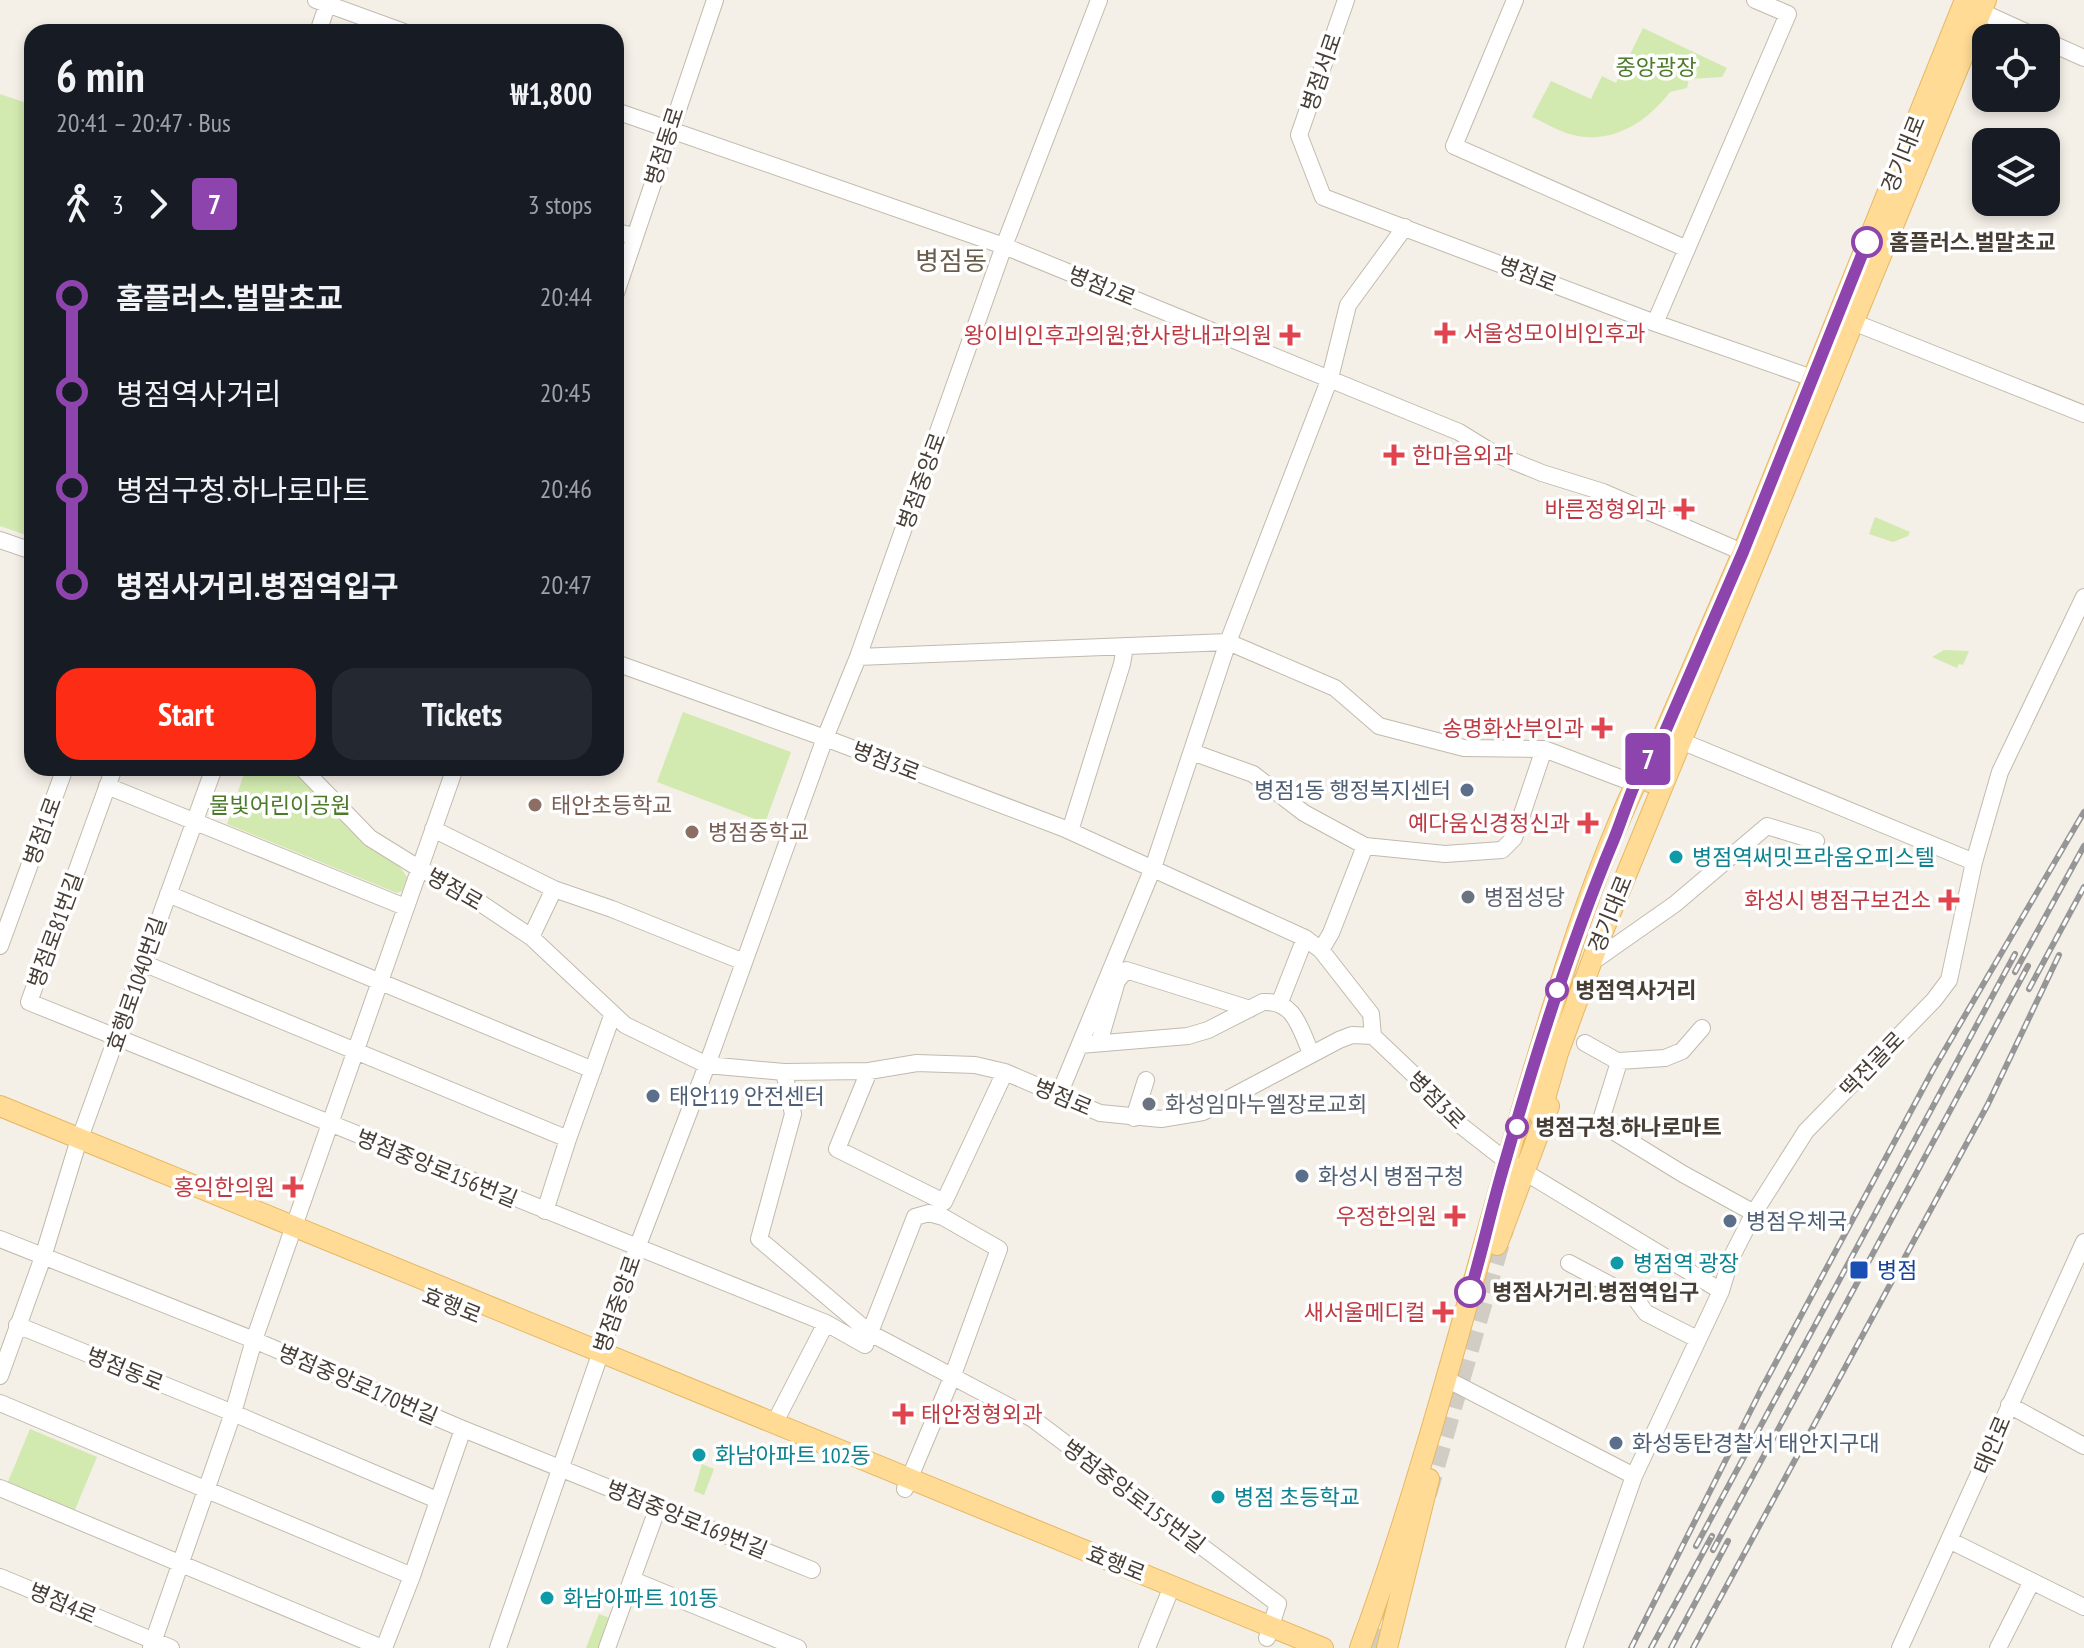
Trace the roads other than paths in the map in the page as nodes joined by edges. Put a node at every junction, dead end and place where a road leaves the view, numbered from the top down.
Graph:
1 (715, 0) edge
2 (1099, 0) edge
3 (1346, 0) edge
4 (1515, 0) edge
5 (1755, 0) edge
6 (2000, 0) edge
7 (324, 1) edge
8 (1969, 3) edge
9 (320, 24) edge
10 (383, 24) edge
11 (2011, 24) edge
12 (2060, 47) edge
13 (2084, 58) edge
14 (624, 114) edge
15 (669, 131) junction
16 (1405, 227) junction
17 (624, 234) edge
18 (635, 236) junction
19 (1004, 246) junction
20 (1687, 249) junction
21 (624, 269) edge
22 (1853, 322) junction
23 (1655, 323) junction
24 (1330, 378) junction
25 (1812, 378) junction
26 (2084, 414) edge
27 (0, 540) edge
28 (24, 548) edge
29 (1749, 555) junction
30 (2084, 597) edge
31 (1228, 642) junction
32 (1125, 646) junction
33 (858, 657) junction
34 (624, 666) edge
35 (825, 738) junction
36 (1672, 748) junction
37 (1544, 749) junction
38 (1192, 752) junction
39 (62, 776) edge
40 (111, 776) edge
41 (211, 776) edge
42 (309, 776) edge
43 (319, 776) edge
44 (451, 776) edge
45 (316, 784) junction
46 (1636, 784) junction
47 (107, 786) junction
48 (194, 819) junction
49 (433, 829) junction
50 (1070, 831) junction
51 (1816, 841) dead end
52 (1365, 846) junction
53 (1974, 862) junction
54 (1153, 868) junction
55 (420, 869) junction
56 (554, 889) junction
57 (168, 894) junction
58 (405, 907) junction
59 (531, 937) junction
60 (1305, 938) junction
61 (1, 941) edge
62 (1321, 950) junction
63 (1598, 958) junction
64 (744, 962) junction
65 (143, 963) junction
66 (381, 981) junction
67 (1280, 1002) junction
68 (1250, 1009) junction
69 (612, 1016) junction
70 (1702, 1028) dead end
71 (1373, 1036) junction
72 (118, 1037) junction
73 (1099, 1043) junction
74 (1585, 1043) dead end
75 (1080, 1045) junction
76 (356, 1050) junction
77 (1311, 1053) junction
78 (1619, 1061) junction
79 (707, 1065) junction
80 (593, 1070) junction
81 (869, 1071) junction
82 (784, 1072) junction
83 (1005, 1072) junction
84 (1146, 1080) dead end
85 (1058, 1097) junction
86 (0, 1106) edge
87 (1134, 1118) junction
88 (1534, 1118) junction
89 (0, 1120) edge
90 (330, 1124) junction
91 (568, 1139) junction
92 (78, 1144) junction
93 (1514, 1166) junction
94 (545, 1211) junction
95 (1754, 1213) junction
96 (292, 1233) junction
97 (0, 1239) edge
98 (2084, 1242) edge
99 (637, 1248) junction
100 (43, 1257) junction
101 (1569, 1263) dead end
102 (1721, 1291) junction
103 (826, 1323) junction
104 (17, 1325) junction
105 (870, 1333) junction
106 (1697, 1339) junction
107 (254, 1340) junction
108 (599, 1357) junction
109 (953, 1375) junction
110 (0, 1376) edge
111 (1456, 1384) junction
112 (0, 1403) edge
113 (2009, 1405) junction
114 (233, 1413) junction
115 (775, 1422) junction
116 (463, 1429) junction
117 (2084, 1446) edge
118 (562, 1468) junction
119 (1634, 1476) junction
120 (907, 1483) junction
121 (0, 1488) edge
122 (205, 1488) junction
123 (437, 1500) junction
124 (658, 1507) junction
125 (1951, 1541) junction
126 (181, 1564) junction
127 (812, 1570) dead end
128 (412, 1576) junction
129 (0, 1577) edge
130 (633, 1580) junction
131 (2032, 1581) junction
132 (1168, 1596) junction
133 (2084, 1607) edge
134 (1269, 1632) junction
135 (152, 1644) edge
136 (171, 1648) edge
137 (383, 1648) edge
138 (498, 1648) edge
139 (607, 1648) edge
140 (798, 1648) edge
141 (1147, 1648) edge
142 (1289, 1648) edge
143 (1323, 1648) edge
144 (1360, 1648) edge
145 (1387, 1648) edge
146 (1574, 1648) edge
147 (1900, 1648) edge
148 (1998, 1648) edge

1 - 15 street, 병점동로
2 - 19 street, 병점중앙로
3 - 16 street, 병점서로
4 - 20 street
5 - 20 street
6 - 8 main road
7 - 9 street
7 - 10 street
8 - 11 street
8 - 22 main road, 경기대로
8 - 25 main road, 경기대로
12 - 13 street
14 - 15 street, 병점2로
15 - 18 street, 병점동로
15 - 19 street, 병점2로
16 - 23 street, 병점로
16 - 24 street
17 - 18 street
18 - 21 street, 병점동로
19 - 24 street, 병점2로
19 - 33 street, 병점중앙로
20 - 23 street
22 - 26 street
22 - 29 main road, 경기대로
23 - 25 street, 병점로
24 - 29 street, 병점2로
24 - 31 street
25 - 29 main road, 경기대로
27 - 28 street
29 - 36 main road, 경기대로
30 - 53 street, 떡전골로
31 - 32 street
31 - 37 street
31 - 38 street
32 - 33 street
32 - 50 street
33 - 35 street, 병점중앙로
34 - 35 street, 병점3로
35 - 50 street, 병점3로
35 - 64 street, 병점중앙로
36 - 46 main road
36 - 53 street
36 - 63 main road, 경기대로
36 - 88 main road, 경기대로
37 - 46 street
37 - 52 street
38 - 52 street
38 - 54 street
39 - 61 street, 병점1로
40 - 47 street, 병점로81번길
41 - 48 street, 효행로1040번길
42 - 45 street, 병점로
43 - 45 street
44 - 49 street
45 - 55 street, 병점로
46 - 88 main road
47 - 48 street
47 - 72 street, 병점로81번길
48 - 57 street, 효행로1040번길
48 - 58 street
49 - 55 street
49 - 56 street
50 - 54 street, 병점3로
51 - 63 street
52 - 62 street
53 - 95 street, 떡전골로
54 - 60 street, 병점3로
54 - 75 street
55 - 58 street
55 - 59 street, 병점로
56 - 59 street
56 - 64 street
57 - 65 street, 효행로1040번길
57 - 66 street
58 - 66 street
59 - 69 street, 병점로
60 - 62 street, 병점3로
60 - 67 street
62 - 71 street, 병점3로
63 - 88 main road, 경기대로
64 - 79 street, 병점중앙로
65 - 72 street, 효행로1040번길
65 - 76 street
66 - 76 street
66 - 80 street
67 - 68 street
67 - 77 street
68 - 73 street
68 - 73 street
69 - 79 street, 병점로
69 - 80 street, 병점중앙로156번길
70 - 78 street
71 - 77 street, 병점로
71 - 93 street, 병점3로
72 - 90 street
72 - 92 street, 효행로1040번길
73 - 75 street
74 - 78 street
75 - 85 street
76 - 90 street
76 - 91 street
77 - 87 street, 병점로
78 - 95 street
79 - 82 street, 병점로
79 - 99 street, 병점중앙로
80 - 91 street, 병점중앙로156번길
81 - 82 street, 병점로
81 - 83 street, 병점로
81 - 83 street
82 - 105 street, 병점중앙로155번길
83 - 85 street, 병점로
84 - 87 street
85 - 87 street, 병점로
86 - 92 main road, 효행로
88 - 93 main road
89 - 92 main road, 효행로
90 - 94 street, 병점중앙로156번길
90 - 96 street
91 - 94 street, 병점중앙로156번길
92 - 96 main road, 효행로
92 - 100 street, 효행로1040번길
93 - 102 street, 병점3로
93 - 111 main road
93 - 144 main road
94 - 99 street, 병점중앙로156번길
95 - 102 street, 떡전골로
96 - 107 street
96 - 108 main road, 효행로
97 - 100 street
98 - 113 street, 태안로
99 - 103 street, 병점중앙로155번길
99 - 108 street, 병점중앙로
100 - 104 street, 효행로1040번길
100 - 107 street
101 - 106 street
102 - 106 street, 떡전골로
103 - 105 street, 병점중앙로155번길
103 - 115 street
104 - 110 street, 효행로1040번길
104 - 114 street, 병점동로
105 - 109 street, 병점중앙로155번길
105 - 109 street
106 - 119 street, 떡전골로
107 - 114 street
107 - 116 street, 병점중앙로170번길
108 - 115 main road, 효행로
108 - 118 street, 병점중앙로
108 - 120 main road, 효행로
109 - 120 street
109 - 134 street, 병점중앙로155번길
111 - 119 street
111 - 145 main road
112 - 122 street
113 - 117 street
113 - 125 street, 태안로
114 - 122 street
114 - 123 street
115 - 120 main road, 효행로
116 - 118 street, 병점중앙로170번길
116 - 123 street, 병점중앙로170번길
118 - 124 street, 병점중앙로169번길
118 - 138 street, 병점중앙로
119 - 146 street, 떡전골로
120 - 132 main road, 효행로
120 - 134 main road, 효행로
121 - 126 street
122 - 126 street
122 - 128 street
123 - 128 street, 병점중앙로170번길
124 - 127 street, 병점중앙로169번길
124 - 130 street
125 - 131 street
125 - 147 street, 태안로
126 - 135 street
126 - 137 street, 병점중앙로170번길
128 - 137 street, 병점중앙로170번길
129 - 135 street, 병점4로
130 - 139 street
130 - 140 street
131 - 133 street
131 - 148 street
132 - 134 main road, 효행로
132 - 141 street
134 - 142 main road, 효행로
134 - 143 main road, 효행로
135 - 136 street, 병점4로

